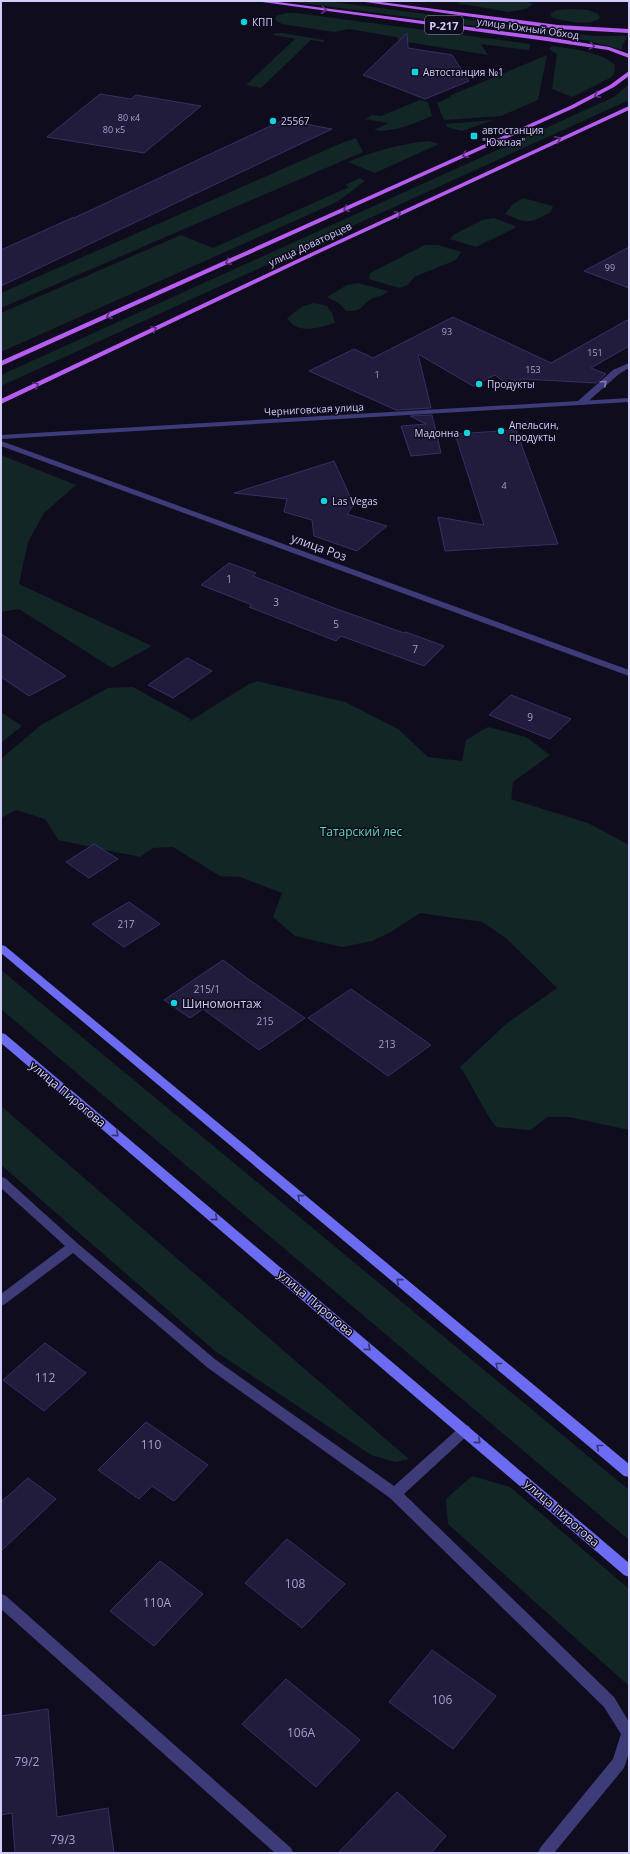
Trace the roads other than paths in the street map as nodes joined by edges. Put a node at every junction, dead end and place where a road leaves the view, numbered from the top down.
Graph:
1 (258, 1) edge
2 (361, 1) edge
3 (629, 31) edge
4 (629, 56) edge
5 (629, 73) edge
6 (629, 108) edge
7 (1, 364) edge
8 (629, 365) edge
9 (629, 400) edge
10 (1, 402) edge
11 (581, 403) junction
12 (1, 437) edge
13 (1, 443) edge
14 (629, 673) edge
15 (1, 948) edge
16 (1, 1037) edge
17 (1, 1181) edge
18 (73, 1246) junction
19 (1, 1300) edge
20 (466, 1430) junction
21 (629, 1472) edge
22 (394, 1494) junction
23 (629, 1571) edge
24 (1, 1600) edge
25 (286, 1853) edge
26 (545, 1853) edge

1 -> 4 main road, улица Южный Обход / Р-217
2 - 3 main road, улица Южный Обход / Р-217
5 -> 7 main road, улица Доваторцев
10 -> 6 main road, улица Доваторцев
11 -> 8 street
9 - 11 street, Черниговская улица
11 - 12 street, Черниговская улица
13 - 14 street, улица Роз
21 -> 15 main road
16 -> 20 main road, улица Пирогова
17 - 18 street
18 - 19 street
18 - 22 street
20 - 22 street
20 -> 23 main road, улица Пирогова
22 - 26 street
24 - 25 street

